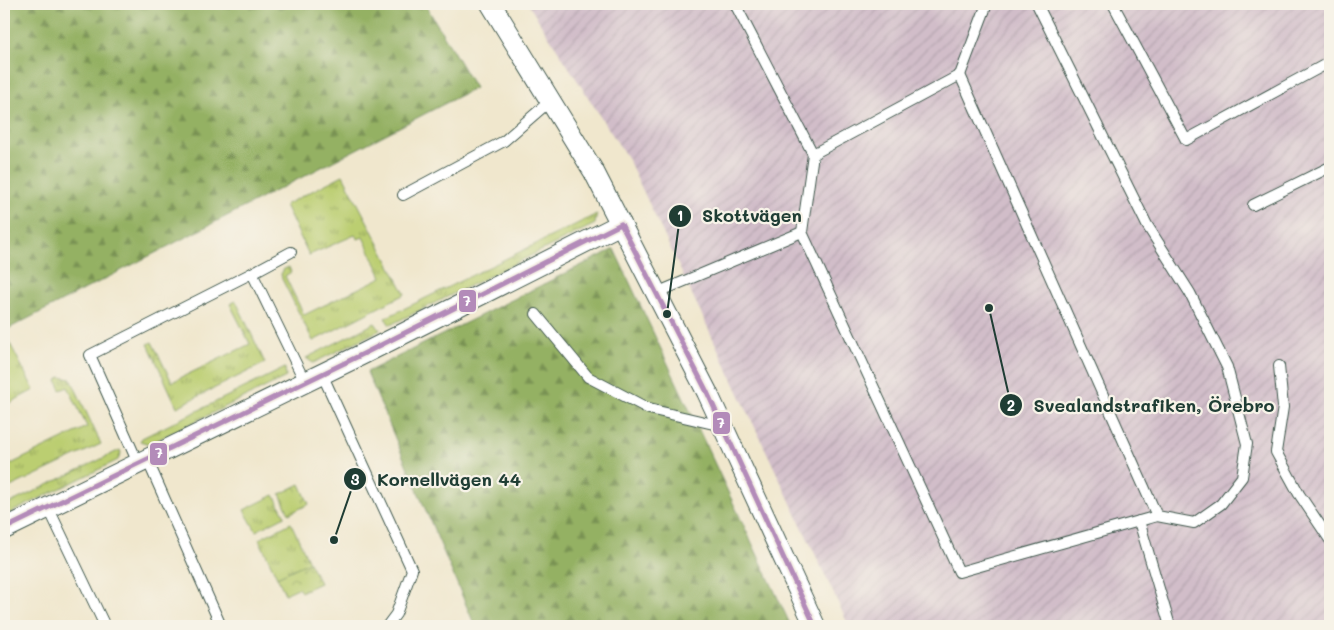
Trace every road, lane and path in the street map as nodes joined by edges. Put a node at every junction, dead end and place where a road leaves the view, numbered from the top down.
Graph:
1 (491, 4) edge
2 (735, 4) edge
3 (987, 4) edge
4 (1037, 4) edge
5 (1116, 5) edge
6 (1330, 62) edge
7 (960, 75) junction
8 (550, 100) junction
9 (813, 154) junction
10 (1330, 167) edge
11 (403, 195) dead end
12 (1253, 204) dead end
13 (621, 224) junction
14 (802, 232) junction
15 (292, 252) dead end
16 (252, 273) junction
17 (656, 293) junction
18 (536, 314) dead end
19 (1280, 366) dead end
20 (314, 378) junction
21 (723, 426) junction
22 (142, 461) junction
23 (48, 507) junction
24 (1157, 516) junction
25 (1139, 521) junction
26 (4, 529) edge
27 (1330, 540) edge
28 (105, 626) edge
29 (220, 626) edge
30 (387, 626) edge
31 (815, 626) edge
32 (1170, 626) edge

1 - 8 street
2 - 9 lane
3 - 7 lane
4 - 24 lane
5 - 6 lane
7 - 9 lane
7 - 24 lane
8 - 11 lane
8 - 13 street
9 - 14 lane
10 - 12 lane
13 - 17 street
13 - 20 street
14 - 17 lane
14 - 25 lane
15 - 16 lane
16 - 20 lane
16 - 22 lane
17 - 21 street
18 - 21 lane
19 - 27 lane
20 - 22 street
20 - 30 lane
21 - 31 street
22 - 23 street
22 - 29 lane
23 - 26 street
23 - 28 lane
24 - 25 lane
25 - 32 lane

